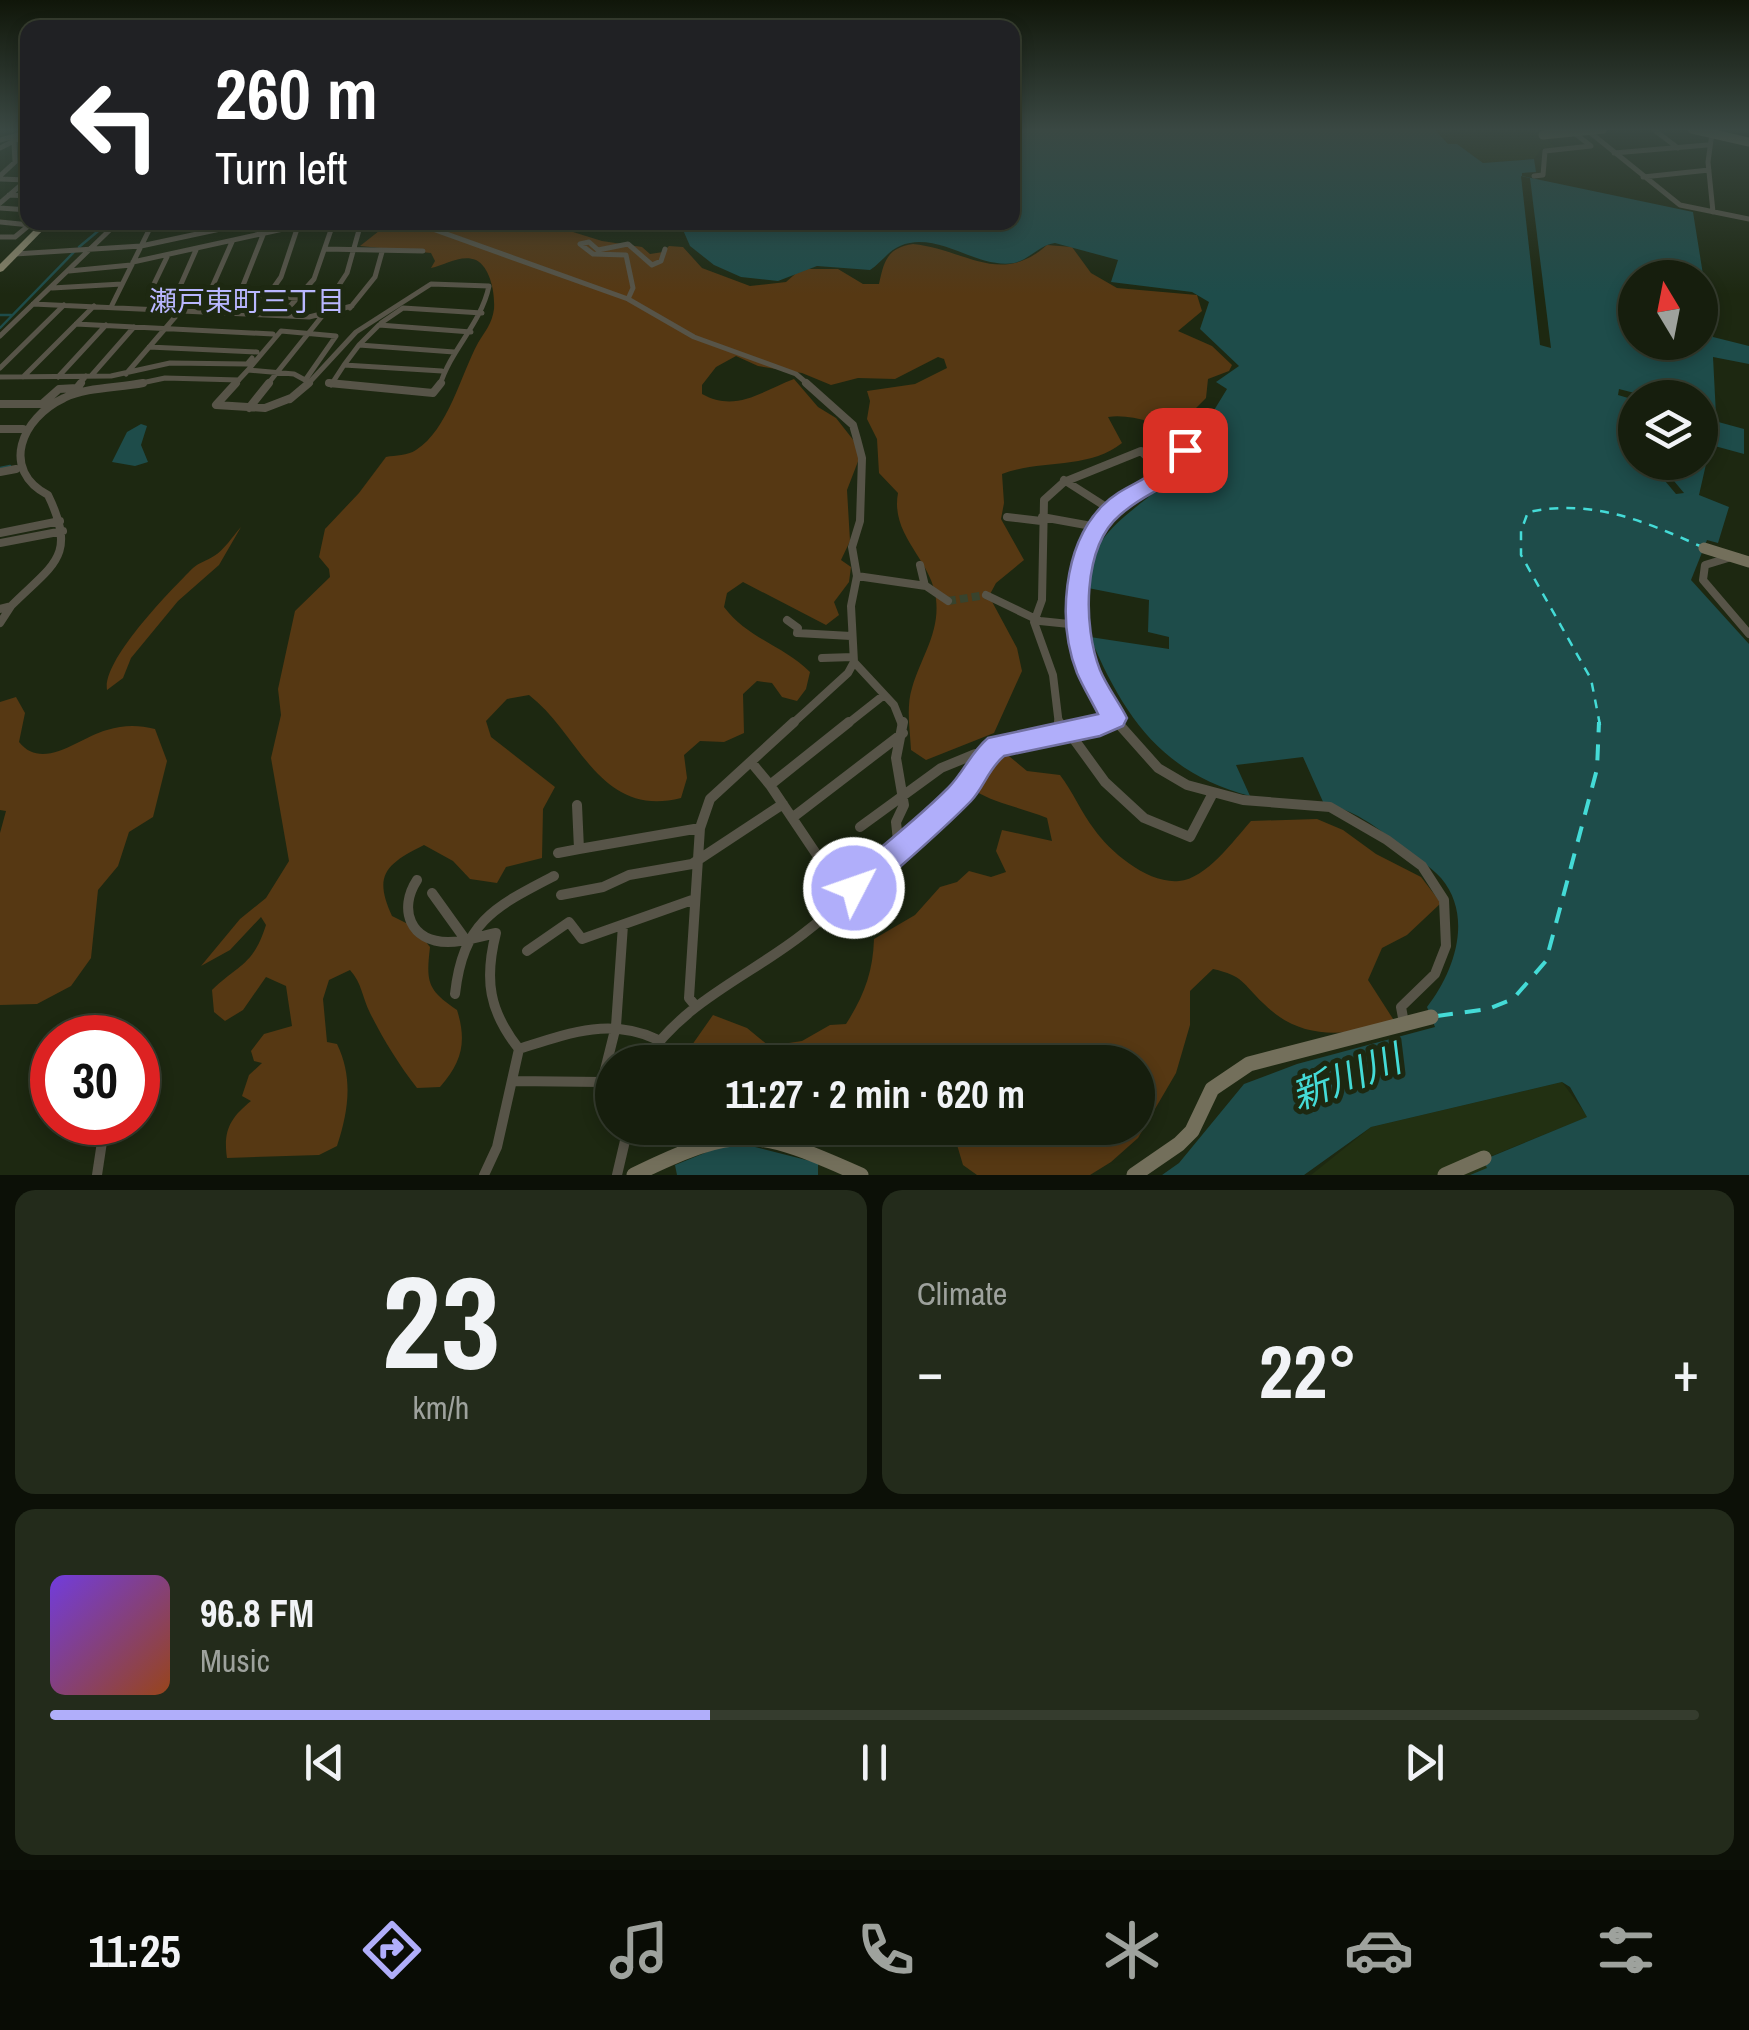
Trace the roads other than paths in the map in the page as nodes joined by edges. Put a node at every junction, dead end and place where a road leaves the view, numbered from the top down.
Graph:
1 (1652, 184) edge
2 (1712, 184) edge
3 (20, 185) edge
4 (9, 194) junction
5 (20, 195) edge
6 (0, 206) edge
7 (1713, 212) junction
8 (1749, 219) edge
9 (26, 230) edge
10 (32, 230) edge
11 (110, 230) edge
12 (149, 230) edge
13 (213, 230) edge
14 (280, 230) edge
15 (297, 230) edge
16 (331, 230) edge
17 (358, 230) edge
18 (435, 230) edge
19 (262, 234) junction
20 (0, 237) edge
21 (232, 242) junction
22 (141, 246) junction
23 (325, 249) junction
24 (664, 249) dead end
25 (196, 250) junction
26 (89, 251) junction
27 (423, 251) dead end
28 (353, 252) junction
29 (382, 252) junction
30 (167, 256) junction
31 (5, 259) edge
32 (132, 263) junction
33 (69, 270) junction
34 (122, 284) junction
35 (51, 288) junction
36 (180, 290) junction
37 (212, 292) junction
38 (240, 293) junction
39 (269, 294) junction
40 (300, 298) junction
41 (628, 299) junction
42 (33, 304) junction
43 (64, 305) junction
44 (94, 306) junction
45 (112, 306) junction
46 (352, 306) junction
47 (170, 308) junction
48 (182, 309) junction
49 (202, 310) junction
50 (322, 311) junction
51 (482, 313) junction
52 (285, 315) junction
53 (76, 324) junction
54 (106, 325) junction
55 (379, 325) junction
56 (135, 326) junction
57 (166, 328) junction
58 (472, 332) junction
59 (273, 334) junction
60 (310, 334) junction
61 (0, 336) edge
62 (359, 345) junction
63 (149, 348) junction
64 (257, 352) junction
65 (454, 352) junction
66 (344, 365) junction
67 (0, 368) edge
68 (248, 370) junction
69 (279, 372) junction
70 (442, 372) junction
71 (126, 374) junction
72 (58, 376) junction
73 (89, 376) junction
74 (23, 377) junction
75 (0, 378) edge
76 (239, 380) junction
77 (305, 380) junction
78 (125, 388) junction
79 (290, 399) junction
80 (0, 404) edge
81 (46, 404) junction
82 (249, 408) junction
83 (23, 429) junction
84 (1190, 429) dead end
85 (1, 431) edge
86 (1152, 433) dead end
87 (1168, 451) junction
88 (1149, 458) junction
89 (1178, 463) junction
90 (16, 470) junction
91 (0, 472) edge
92 (1167, 476) junction
93 (1064, 480) junction
94 (1111, 510) junction
95 (1007, 517) dead end
96 (1042, 519) junction
97 (62, 526) junction
98 (1097, 527) junction
99 (0, 533) edge
100 (0, 543) edge
101 (1704, 548) dead end
102 (1728, 558) junction
103 (1749, 562) edge
104 (920, 565) dead end
105 (857, 576) junction
106 (926, 586) junction
107 (986, 595) tunnel mouth
108 (948, 601) tunnel mouth
109 (11, 606) junction
110 (0, 608) edge
111 (1036, 619) junction
112 (787, 620) dead end
113 (0, 623) edge
114 (1079, 625) junction
115 (1749, 634) edge
116 (851, 636) junction
117 (822, 658) dead end
118 (854, 660) junction
119 (884, 696) junction
120 (1114, 718) junction
121 (1064, 732) junction
122 (903, 733) junction
123 (975, 754) dead end
124 (751, 762) junction
125 (770, 785) junction
126 (903, 793) junction
127 (1213, 793) junction
128 (783, 804) junction
129 (577, 805) dead end
130 (792, 818) junction
131 (860, 827) dead end
132 (700, 828) junction
133 (578, 849) junction
134 (899, 850) junction
135 (558, 853) dead end
136 (698, 860) junction
137 (821, 861) dead end
138 (554, 876) dead end
139 (418, 880) dead end
140 (432, 892) dead end
141 (561, 895) dead end
142 (695, 899) junction
143 (623, 925) junction
144 (465, 939) junction
145 (527, 951) dead end
146 (455, 994) dead end
147 (694, 1004) junction
148 (1431, 1017) dead end
149 (1404, 1024) junction
150 (616, 1026) junction
151 (656, 1039) junction
152 (653, 1045) edge
153 (519, 1049) junction
154 (513, 1081) junction
155 (101, 1145) edge
156 (624, 1145) edge
157 (1484, 1158) dead end
158 (653, 1171) edge
159 (96, 1175) edge
160 (484, 1175) edge
161 (617, 1175) edge
162 (634, 1175) edge
163 (861, 1175) edge
164 (1134, 1175) edge
165 (1445, 1175) edge

1 - 7 street
2 - 7 street
3 - 4 street
4 - 5 street
4 - 6 street
7 - 8 street
9 - 20 street
10 - 31 main road
11 - 26 street
12 - 22 street
13 - 22 street
14 - 19 street
15 - 39 street
16 - 23 street
17 - 28 street
18 - 41 street
19 - 21 street
19 - 38 street
21 - 25 street
21 - 37 street
22 - 26 street
22 - 32 street
23 - 28 street
23 - 40 street
24 - 41 street
25 - 30 street
25 - 36 street
26 - 31 street
26 - 33 street
27 - 29 street
28 - 29 street
28 - 50 street
29 - 46 street
30 - 32 street
30 - 36 street
32 - 33 street
32 - 34 street
33 - 35 street
34 - 35 street
34 - 45 street
35 - 42 street
36 - 47 street
37 - 38 street
37 - 49 street
38 - 39 street
39 - 40 street
40 - 52 street
41 - 105 street
42 - 43 street
42 - 61 street
43 - 44 street
43 - 67 street
44 - 45 street
44 - 53 street
45 - 47 street
46 - 50 street
46 - 60 street
47 - 48 street
48 - 49 street
48 - 57 street
49 - 52 street
50 - 52 street
51 - 55 street
51 - 58 street
51 - 79 street
52 - 59 street
53 - 54 street
53 - 74 street
54 - 56 street
54 - 72 street
55 - 58 street
55 - 62 street
56 - 57 street
56 - 73 street
57 - 59 street
57 - 63 street
58 - 65 street
59 - 64 street
60 - 68 street
60 - 69 street
60 - 77 street
62 - 65 street
62 - 66 street
63 - 64 street
63 - 71 street
64 - 71 street
65 - 70 street
66 - 70 street
66 - 70 street
68 - 69 street
68 - 76 street
69 - 77 street
69 - 82 street
71 - 73 street
71 - 78 street
72 - 73 street
72 - 74 street
73 - 81 street
74 - 75 street
76 - 78 street
76 - 82 street
77 - 79 street
78 - 81 street
79 - 82 street
80 - 81 street
81 - 83 street
83 - 85 street
83 - 90 street
84 - 89 street
86 - 87 street
87 - 88 street
87 - 89 street
88 - 92 street
88 - 93 street
89 - 92 street
90 - 91 street
90 - 97 street
92 - 94 street
93 - 94 street
93 - 96 street
94 - 98 street
95 - 96 street
96 - 98 street
96 - 111 street
97 - 99 street
97 - 100 street
97 - 109 street
98 - 114 street
101 - 102 main road
102 - 103 main road
102 - 115 street
104 - 106 street
105 - 106 street
105 - 116 street
106 - 108 street
107 - 111 street
109 - 110 street
109 - 113 street
111 - 114 street
111 - 121 street
112 - 116 street
114 - 120 street
116 - 118 street
117 - 118 street
118 - 119 street
118 - 124 street
119 - 122 street
119 - 125 street
120 - 121 street
120 - 127 street
121 - 127 street
121 - 134 street
122 - 126 street
122 - 130 street
123 - 126 street
124 - 125 street
124 - 132 street
125 - 128 street
126 - 131 street
126 - 134 street
127 - 149 street
128 - 130 street
128 - 136 street
129 - 133 street
130 - 137 street
132 - 133 street
132 - 136 street
133 - 135 street
134 - 147 street
136 - 141 street
136 - 142 street
138 - 144 street
139 - 144 street
140 - 144 street
142 - 143 street
142 - 147 street
143 - 145 street
143 - 150 street
144 - 146 street
144 - 153 street
147 - 151 street
148 - 149 main road
149 - 164 main road
150 - 151 street
150 - 153 street
150 - 154 street
151 - 152 street
153 - 154 street
154 - 160 street
155 - 159 street
156 - 161 street
157 - 165 main road
158 - 162 main road
158 - 163 main road

